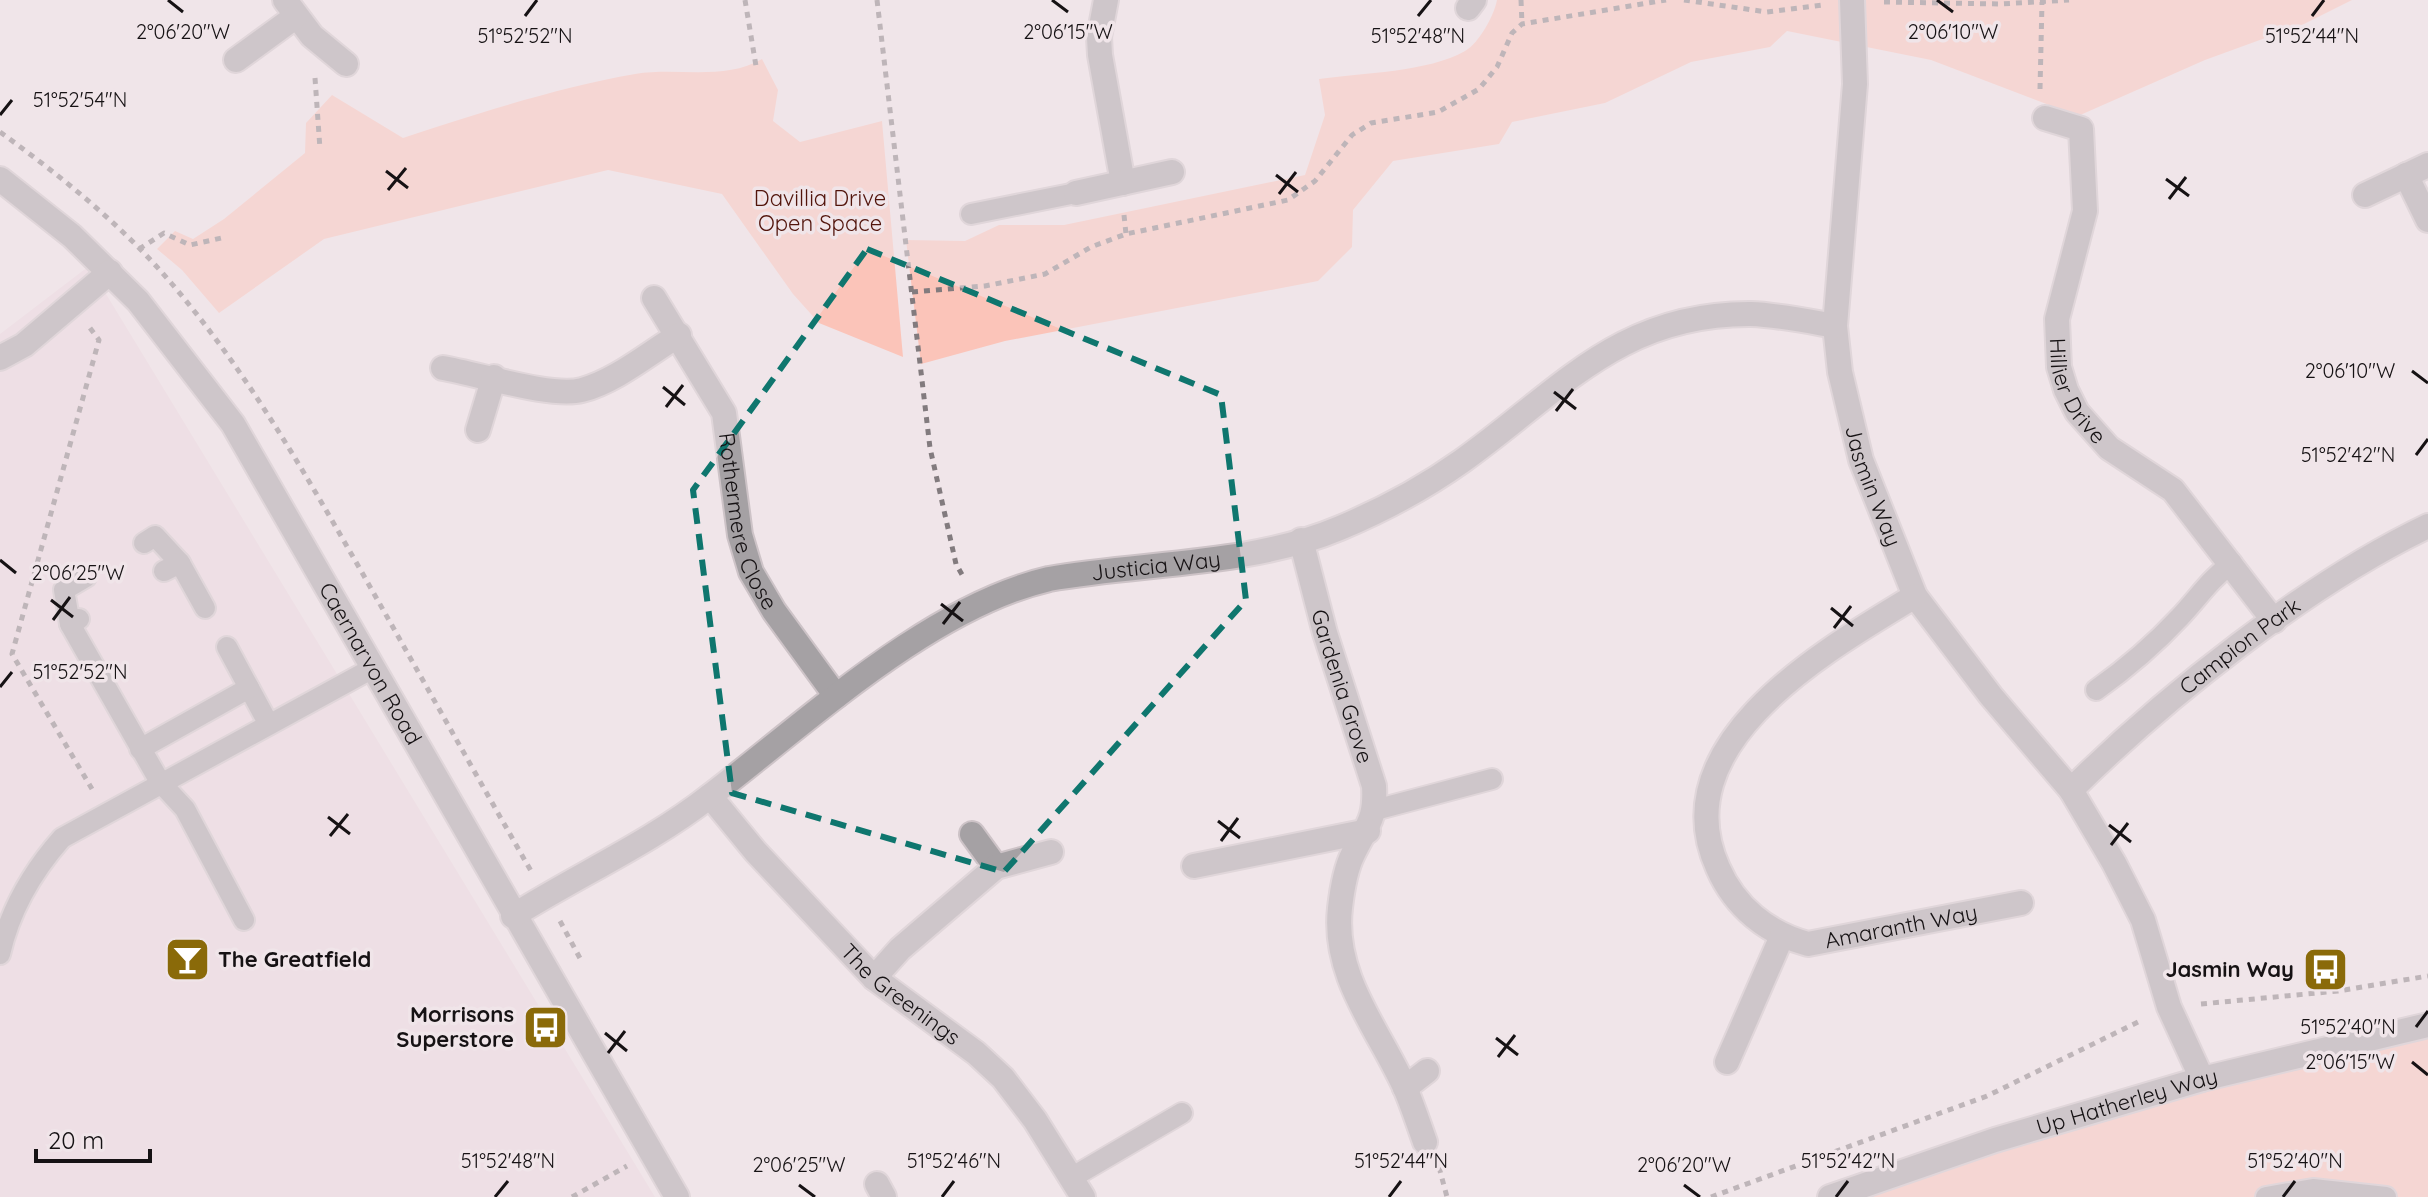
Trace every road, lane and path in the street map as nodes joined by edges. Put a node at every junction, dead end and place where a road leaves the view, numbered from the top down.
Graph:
1 (745, 0) edge
2 (877, 0) edge
3 (1106, 0) edge
4 (1521, 0) edge
5 (1666, 0) edge
6 (1684, 0) edge
7 (2069, 0) edge
8 (1852, 1) edge
9 (2042, 2) junction
10 (290, 8) edge
11 (1522, 24) junction
12 (312, 36) junction
13 (236, 60) dead end
14 (346, 64) dead end
15 (756, 66) dead end
16 (2042, 109) joint
17 (320, 149) dead end
18 (2417, 170) edge
19 (1172, 172) dead end
20 (0, 179) edge
21 (1123, 183) junction
22 (1076, 193) joint
23 (2365, 195) dead end
24 (971, 214) dead end
25 (2428, 220) edge
26 (226, 237) dead end
27 (139, 249) dead end
28 (110, 272) junction
29 (912, 292) junction
30 (654, 298) dead end
31 (73, 304) junction
32 (1835, 326) junction
33 (679, 335) junction
34 (0, 358) edge
35 (443, 368) dead end
36 (494, 377) junction
37 (478, 430) dead end
38 (2427, 529) edge
39 (1301, 540) junction
40 (144, 543) dead end
41 (2232, 563) junction
42 (86, 577) dead end
43 (1915, 596) junction
44 (195, 603) dead end
45 (977, 604) junction
46 (2274, 621) junction
47 (225, 656) dead end
48 (373, 668) junction
49 (249, 688) junction
50 (2096, 690) dead end
51 (836, 696) junction
52 (268, 723) junction
53 (140, 749) junction
54 (1492, 779) dead end
55 (160, 782) junction
56 (2071, 790) junction
57 (96, 796) dead end
58 (710, 796) junction
59 (1372, 820) junction
60 (972, 834) dead end
61 (1051, 852) dead end
62 (1194, 866) dead end
63 (996, 867) junction
64 (2021, 903) dead end
65 (513, 916) junction
66 (244, 920) dead end
67 (1782, 936) junction
68 (0, 954) edge
69 (2428, 976) edge
70 (874, 978) junction
71 (2169, 1007) junction
72 (2428, 1025) edge
73 (1727, 1062) dead end
74 (1427, 1071) dead end
75 (2202, 1079) junction
76 (1405, 1088) junction
77 (1182, 1113) dead end
78 (1425, 1142) dead end
79 (1077, 1187) edge
80 (677, 1197) edge
81 (1711, 1197) edge
82 (1830, 1197) edge
83 (2266, 1197) edge
84 (2386, 1197) edge

1 - 15 path
2 - 29 path
3 - 21 street
4 - 11 path
5 - 11 path
6 - 8 path
7 - 9 path
8 - 9 path
8 - 32 street, Jasmin Way
9 - 16 path
10 - 12 street
10 - 13 street
11 - 29 path
12 - 14 street
12 - 17 path
16 - 41 street, Hillier Drive
18 - 23 street
18 - 25 street
19 - 21 street
20 - 28 street, Caernarvon Road
21 - 22 street
22 - 24 lane
26 - 27 path
28 - 31 street
28 - 48 street, Caernarvon Road
29 - 45 path
30 - 33 street, Rothermere Close
31 - 34 street
31 - 57 path
32 - 39 street, Justicia Way
32 - 43 street, Jasmin Way
33 - 36 street
33 - 51 street, Rothermere Close
35 - 36 street
36 - 37 street
38 - 46 street, Campion Park
39 - 45 street, Justicia Way
39 - 59 street, Gardenia Grove
40 - 44 lane
41 - 46 street, Hillier Drive
41 - 50 lane
42 - 53 lane
43 - 56 street, Jasmin Way
43 - 67 street, Amaranth Way
45 - 51 street, Justicia Way
46 - 56 street, Campion Park
47 - 49 lane
48 - 52 lane
48 - 65 street, Caernarvon Road
49 - 52 lane
49 - 53 lane
51 - 58 street, Justicia Way
52 - 55 lane
53 - 55 lane
54 - 59 lane
55 - 66 lane
55 - 68 lane
56 - 71 street, Jasmin Way
58 - 65 street, Justicia Way
58 - 70 street, The Greenings
59 - 62 street
59 - 76 street
60 - 63 street
61 - 63 street
63 - 70 street
64 - 67 street, Amaranth Way
65 - 80 street, Caernarvon Road
67 - 73 street
69 - 71 path
70 - 79 street, The Greenings
71 - 75 street, Jasmin Way
71 - 81 path
72 - 75 street, Up Hatherley Way
74 - 76 street
75 - 82 street, Up Hatherley Way
76 - 78 street
77 - 79 lane
83 - 84 lane

